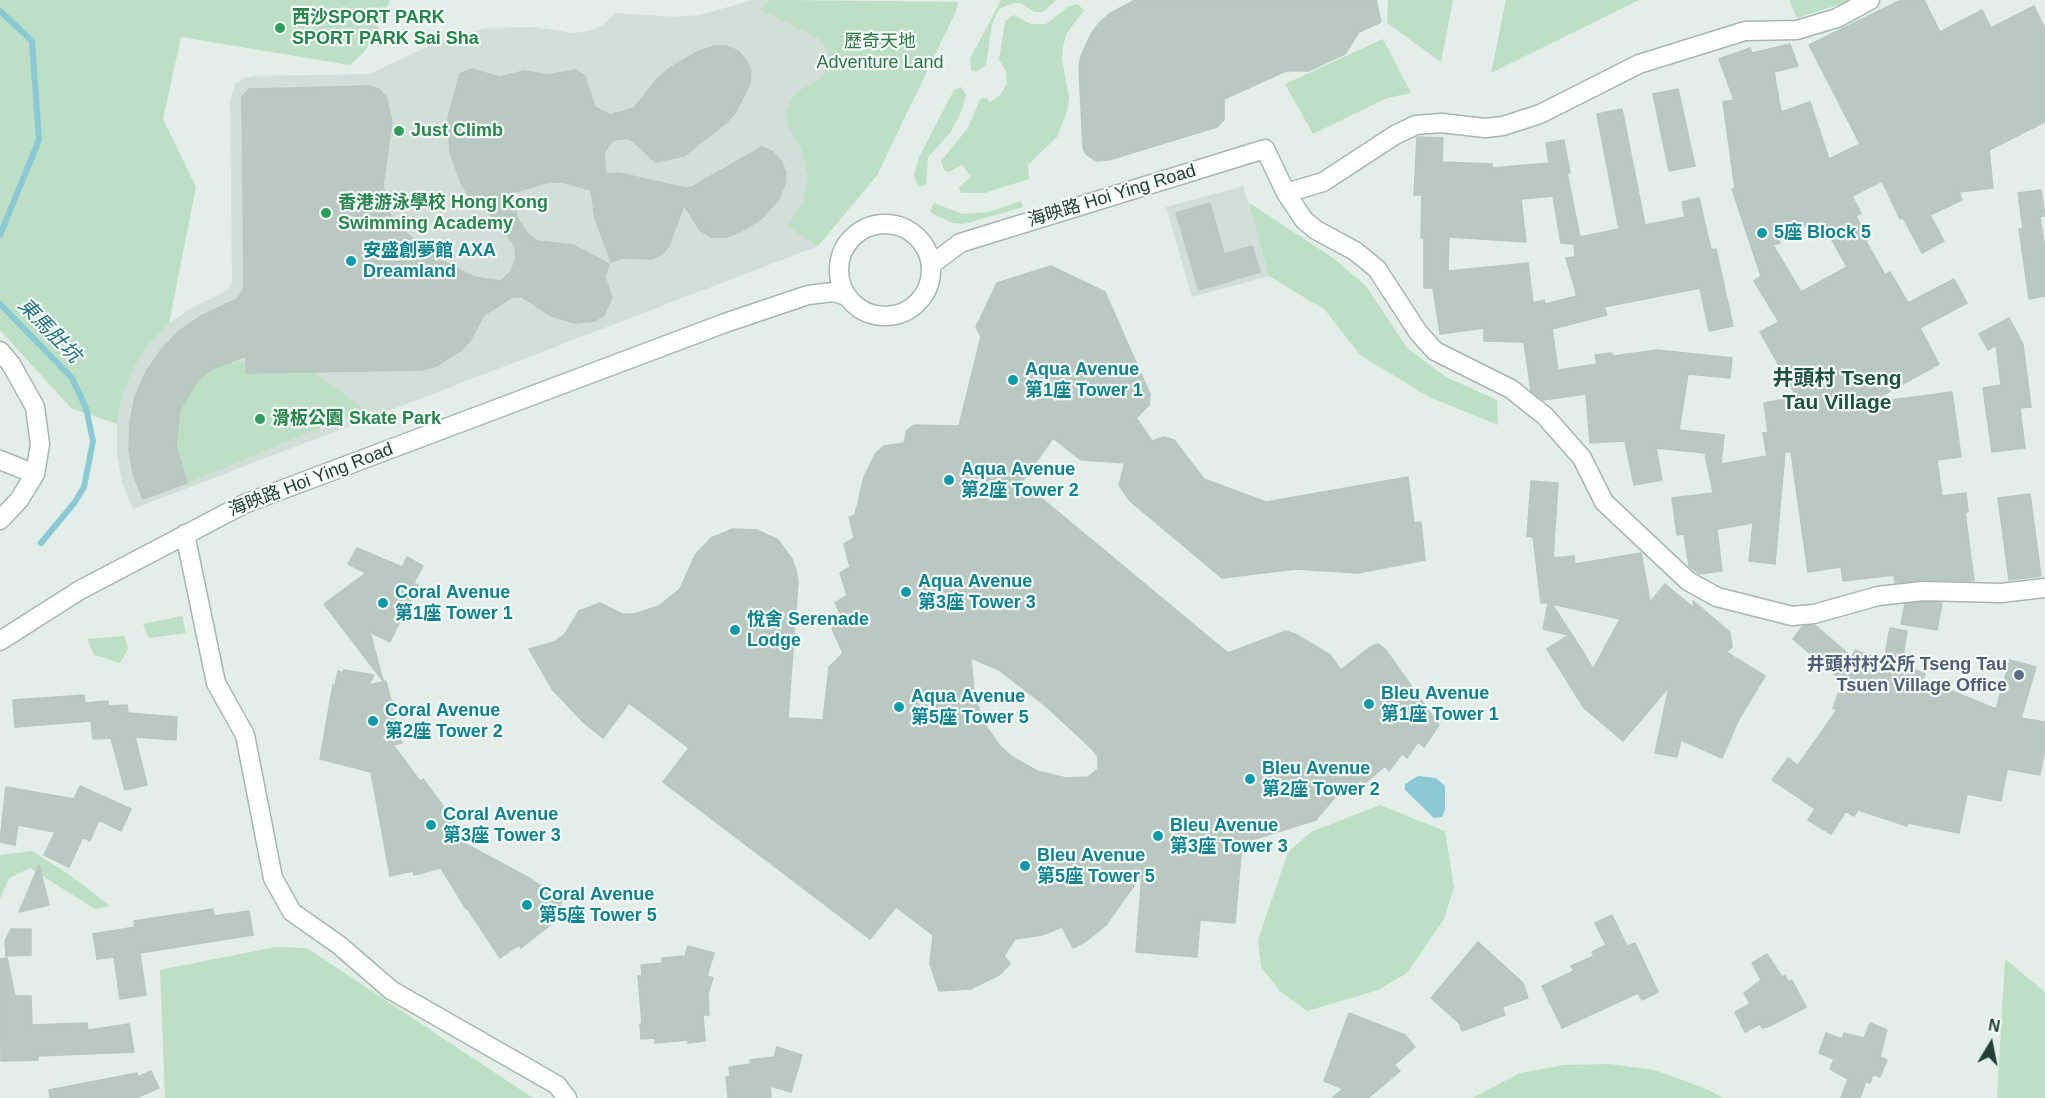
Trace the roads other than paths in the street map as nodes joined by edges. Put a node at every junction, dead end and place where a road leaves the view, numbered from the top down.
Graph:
1 (1870, 0) edge
2 (1286, 193) junction
3 (916, 236) junction
4 (960, 243) junction
5 (839, 264) junction
6 (931, 264) junction
7 (808, 295) junction
8 (847, 296) junction
9 (0, 351) edge
10 (0, 460) edge
11 (35, 474) junction
12 (0, 520) edge
13 (184, 534) junction
14 (2045, 588) edge
15 (0, 641) edge
16 (567, 1098) edge

1 - 2 street
2 - 4 street, 海映路 Hoi Ying Road
2 - 14 street
3 - 4 street, 海映路 Hoi Ying Road
3 - 5 street, 海映路 Hoi Ying Road
3 - 6 street
4 - 6 street, 海映路 Hoi Ying Road
5 - 7 street, 海映路 Hoi Ying Road
5 - 8 street
6 - 8 street
7 - 8 street, 海映路 Hoi Ying Road
7 - 13 street, 海映路 Hoi Ying Road
9 - 11 street
10 - 11 street
11 - 12 street
13 - 15 street, 海映路 Hoi Ying Road
13 - 16 street

